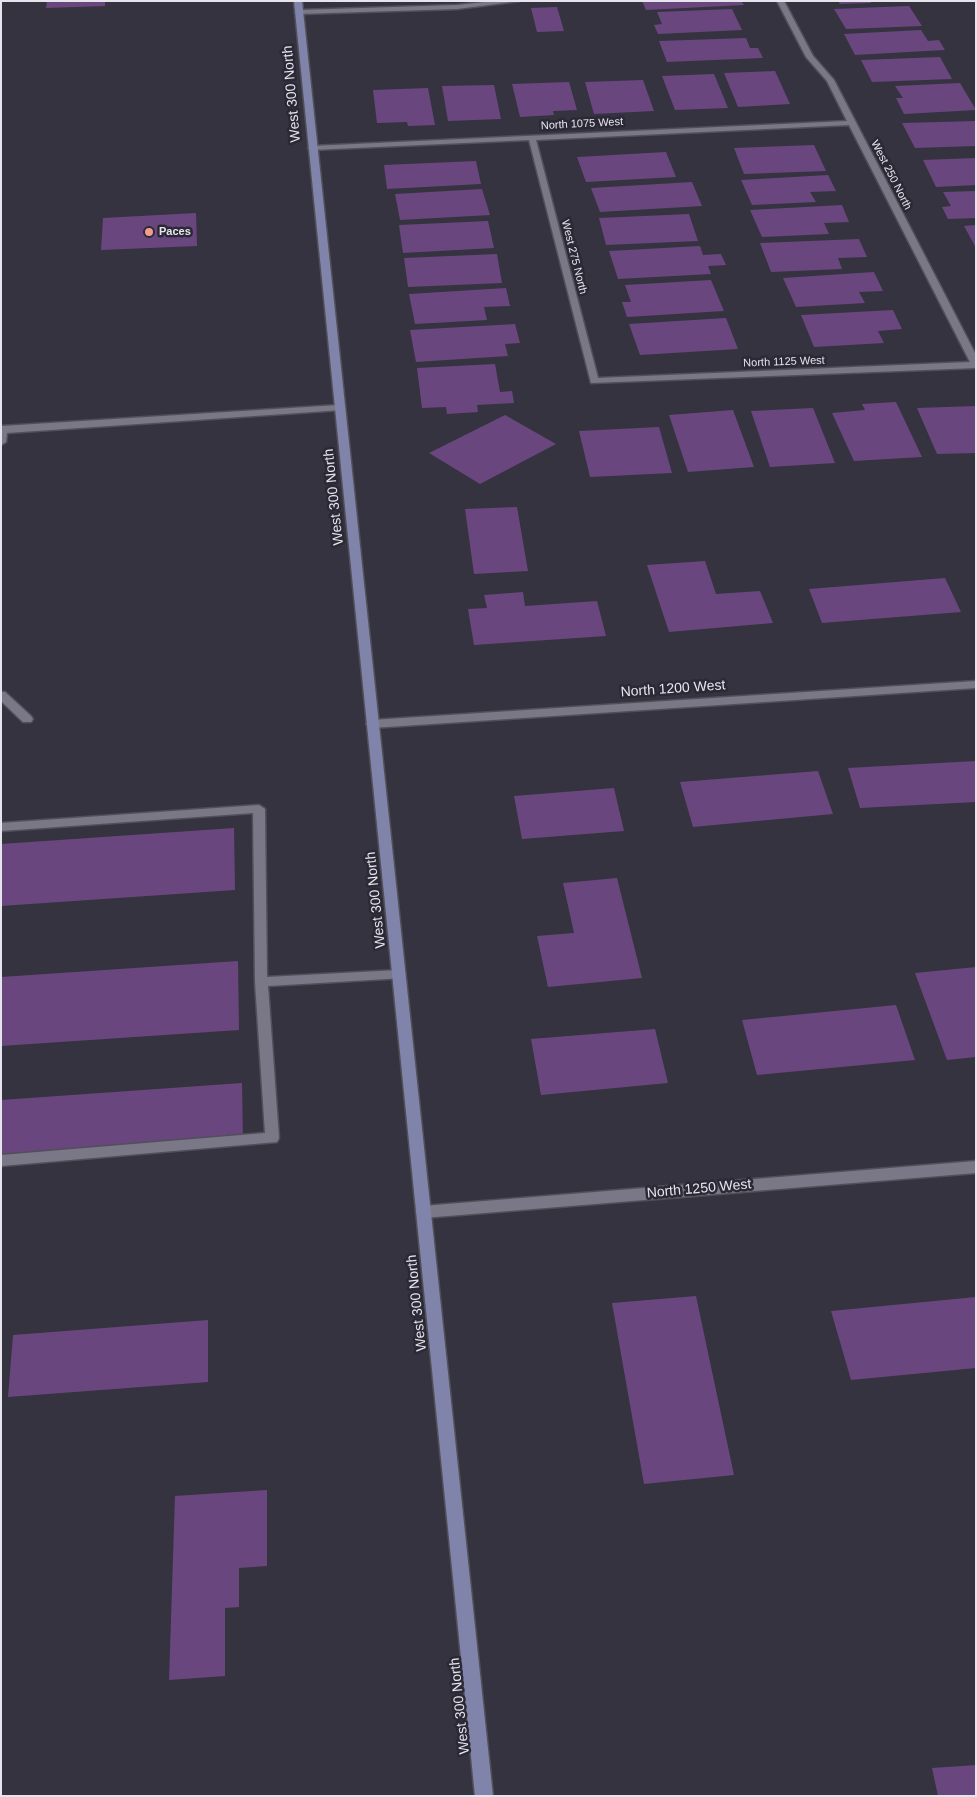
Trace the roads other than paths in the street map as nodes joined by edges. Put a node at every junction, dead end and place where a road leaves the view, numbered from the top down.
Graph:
1 (517, 1) edge
2 (780, 1) edge
3 (299, 7) edge
4 (852, 123) junction
5 (532, 138) junction
6 (312, 148) junction
7 (976, 365) edge
8 (594, 381) joint
9 (339, 408) junction
10 (2, 430) edge
11 (1, 442) edge
12 (976, 684) edge
13 (1, 694) edge
14 (27, 719) dead end
15 (372, 724) junction
16 (1, 827) edge
17 (399, 976) junction
18 (261, 982) junction
19 (1, 1161) edge
20 (976, 1167) edge
21 (423, 1212) junction
22 (484, 1796) edge

1 - 3 street
2 - 4 street, West 250 North
3 - 6 main road, West 300 North
4 - 5 street, North 1075 West
4 - 7 street, West 250 North
5 - 6 street, North 1075 West
5 - 8 street, West 275 North
6 - 9 main road, West 300 North
7 - 8 street, North 1125 West
9 - 10 street
9 - 15 main road, West 300 North
10 - 11 street
12 - 15 street, North 1200 West
13 - 14 street
15 - 17 main road, West 300 North
16 - 18 street
17 - 18 street
17 - 21 main road, West 300 North
18 - 19 street
20 - 21 street, North 1250 West
21 - 22 main road, West 300 North

